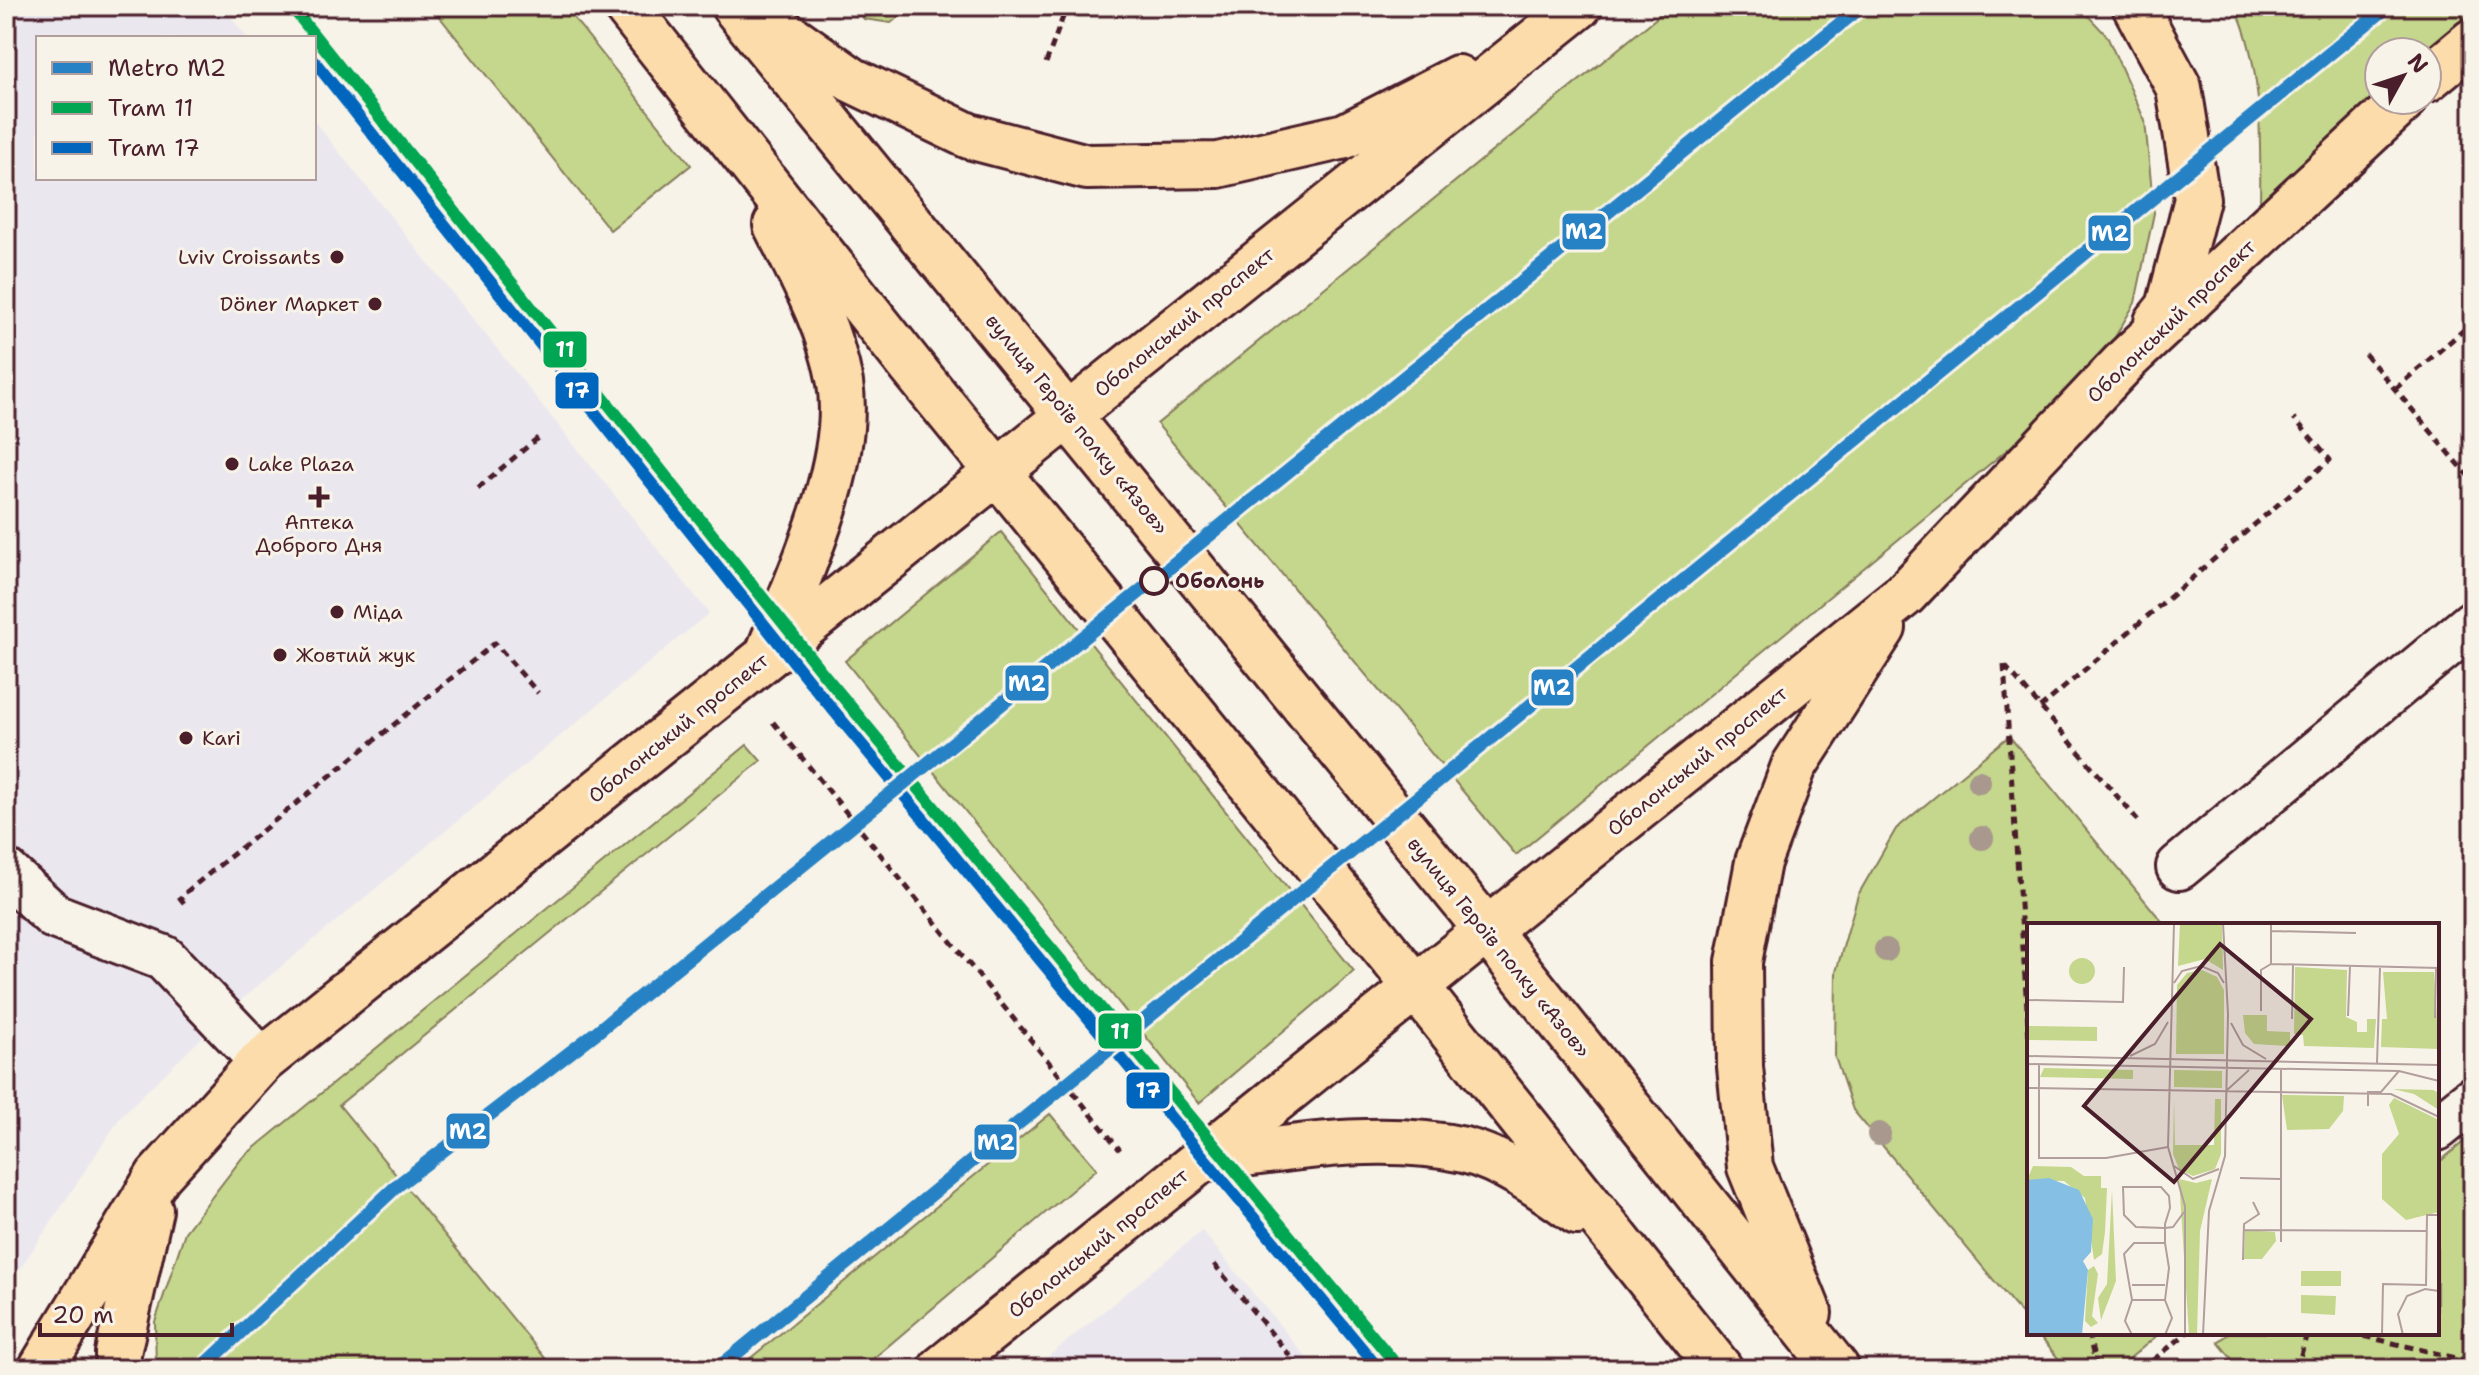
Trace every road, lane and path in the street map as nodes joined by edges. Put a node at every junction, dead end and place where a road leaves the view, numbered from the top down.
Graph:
1 (626, 6) edge
2 (734, 6) edge
3 (747, 6) edge
4 (1067, 6) edge
5 (1579, 6) edge
6 (2135, 6) edge
7 (1539, 38) junction
8 (2473, 41) edge
9 (1046, 63) dead end
10 (2443, 66) edge
11 (2387, 116) edge
12 (730, 134) junction
13 (2473, 322) edge
14 (2365, 354) dead end
15 (2128, 358) junction
16 (2395, 389) junction
17 (1069, 415) junction
18 (2294, 418) dead end
19 (540, 436) dead end
20 (998, 472) junction
21 (2473, 481) edge
22 (478, 488) dead end
23 (1905, 594) junction
24 (2473, 623) edge
25 (767, 656) junction
26 (538, 693) dead end
27 (2040, 708) junction
28 (771, 720) dead end
29 (2179, 867) joint
30 (6, 872) edge
31 (185, 893) dead end
32 (1487, 930) junction
33 (1416, 987) junction
34 (2027, 1009) edge
35 (262, 1061) junction
36 (2473, 1099) edge
37 (2439, 1126) edge
38 (1120, 1150) dead end
39 (1201, 1160) junction
40 (158, 1176) junction
41 (1615, 1239) junction
42 (1214, 1264) dead end
43 (2088, 1335) edge
44 (2184, 1335) edge
45 (2306, 1335) edge
46 (2359, 1335) edge
47 (1832, 1362) edge
48 (2473, 1362) edge
49 (41, 1369) edge
50 (118, 1369) edge
51 (941, 1369) edge
52 (1301, 1369) edge
53 (1720, 1369) edge
54 (2097, 1369) edge
55 (2142, 1369) edge
56 (2297, 1369) edge

1 - 12 main road
2 - 17 main road, вулиця Героїв полку «Азов»
3 - 7 main road
4 - 9 path
5 - 7 main road, Оболонський проспект
6 - 15 main road
7 - 17 main road, Оболонський проспект
8 - 10 main road
11 - 15 main road, Оболонський проспект
12 - 20 main road
12 - 25 main road
13 - 16 path
14 - 16 path
15 - 23 main road, Оболонський проспект
16 - 21 path
17 - 20 main road, Оболонський проспект
17 - 32 main road, вулиця Героїв полку «Азов»
18 - 27 path
19 - 22 path
20 - 25 main road, Оболонський проспект
20 - 33 main road
23 - 32 main road, Оболонський проспект
23 - 47 main road
24 - 29 lane
25 - 35 main road, Оболонський проспект
26 - 31 path
27 - 29 path
27 - 34 path
28 - 38 path
30 - 35 lane
32 - 33 main road, Оболонський проспект
32 - 47 main road, вулиця Героїв полку «Азов»
33 - 39 main road, Оболонський проспект
33 - 41 main road
35 - 40 main road, Оболонський проспект
36 - 37 lane
39 - 41 main road
39 - 51 main road, Оболонський проспект
40 - 49 main road, Оболонський проспект
40 - 50 main road
41 - 53 main road
42 - 52 path
43 - 54 path
44 - 55 path
45 - 56 path
46 - 48 path

